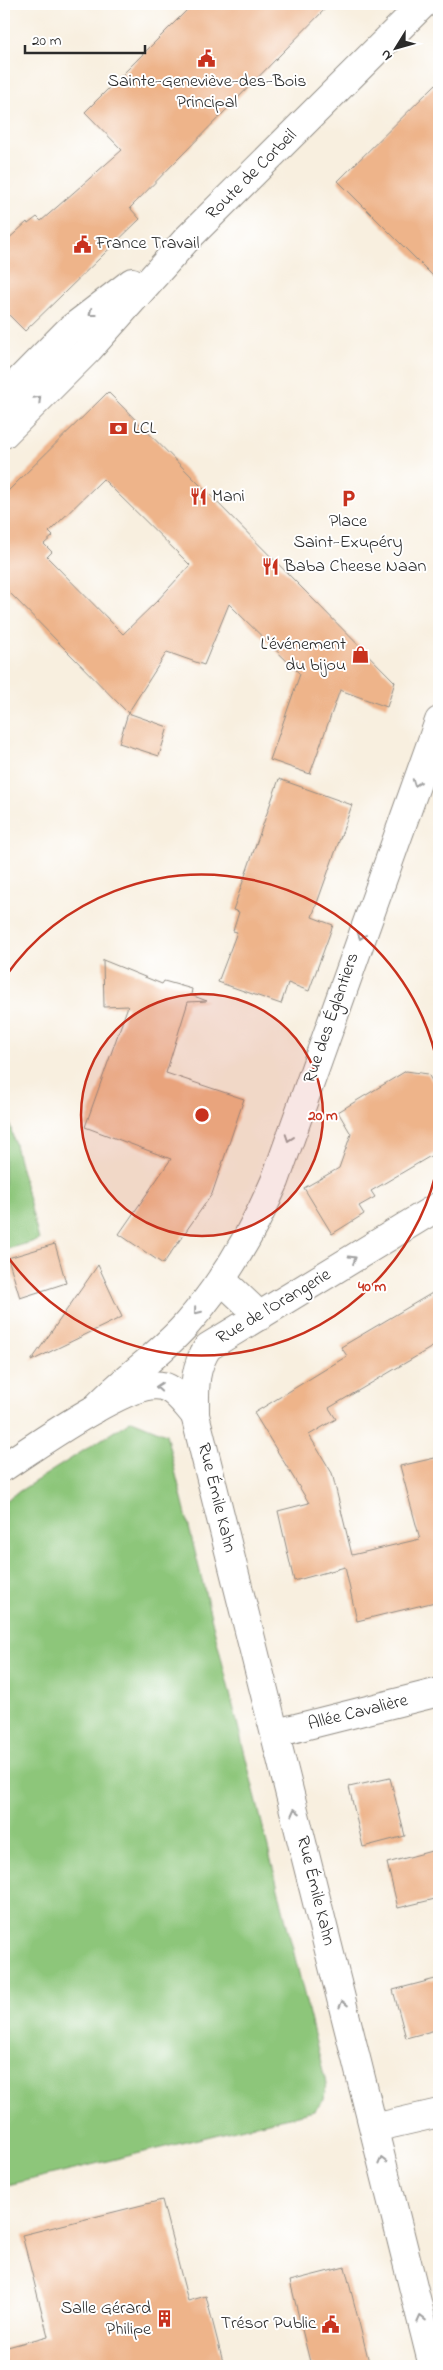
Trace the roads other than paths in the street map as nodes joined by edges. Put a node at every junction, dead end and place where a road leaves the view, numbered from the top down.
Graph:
1 (424, 4) edge
2 (186, 240) junction
3 (4, 396) edge
4 (4, 434) edge
5 (439, 721) edge
6 (439, 1206) edge
7 (222, 1280) junction
8 (260, 1316) junction
9 (95, 1408) junction
10 (195, 1415) junction
11 (4, 1467) edge
12 (439, 1692) edge
13 (276, 1733) junction
14 (439, 2113) edge
15 (374, 2128) junction
16 (433, 2366) edge

1 - 2 street, Route de Corbeil
2 -> 3 street, Route de Corbeil
4 -> 2 street, Route de Corbeil
5 -> 7 street, Rue des Églantiers
8 -> 6 street, Rue de l'Orangerie
7 - 8 street
7 -> 9 street, Rue des Églantiers
8 - 10 street, Rue de l'Orangerie
10 -> 9 street
9 - 11 street
10 - 13 street, Rue Émile Kahn
12 - 13 street, Allée Cavalière
15 -> 13 street, Rue Émile Kahn
14 - 15 street
16 -> 15 street, Rue Émile Kahn

